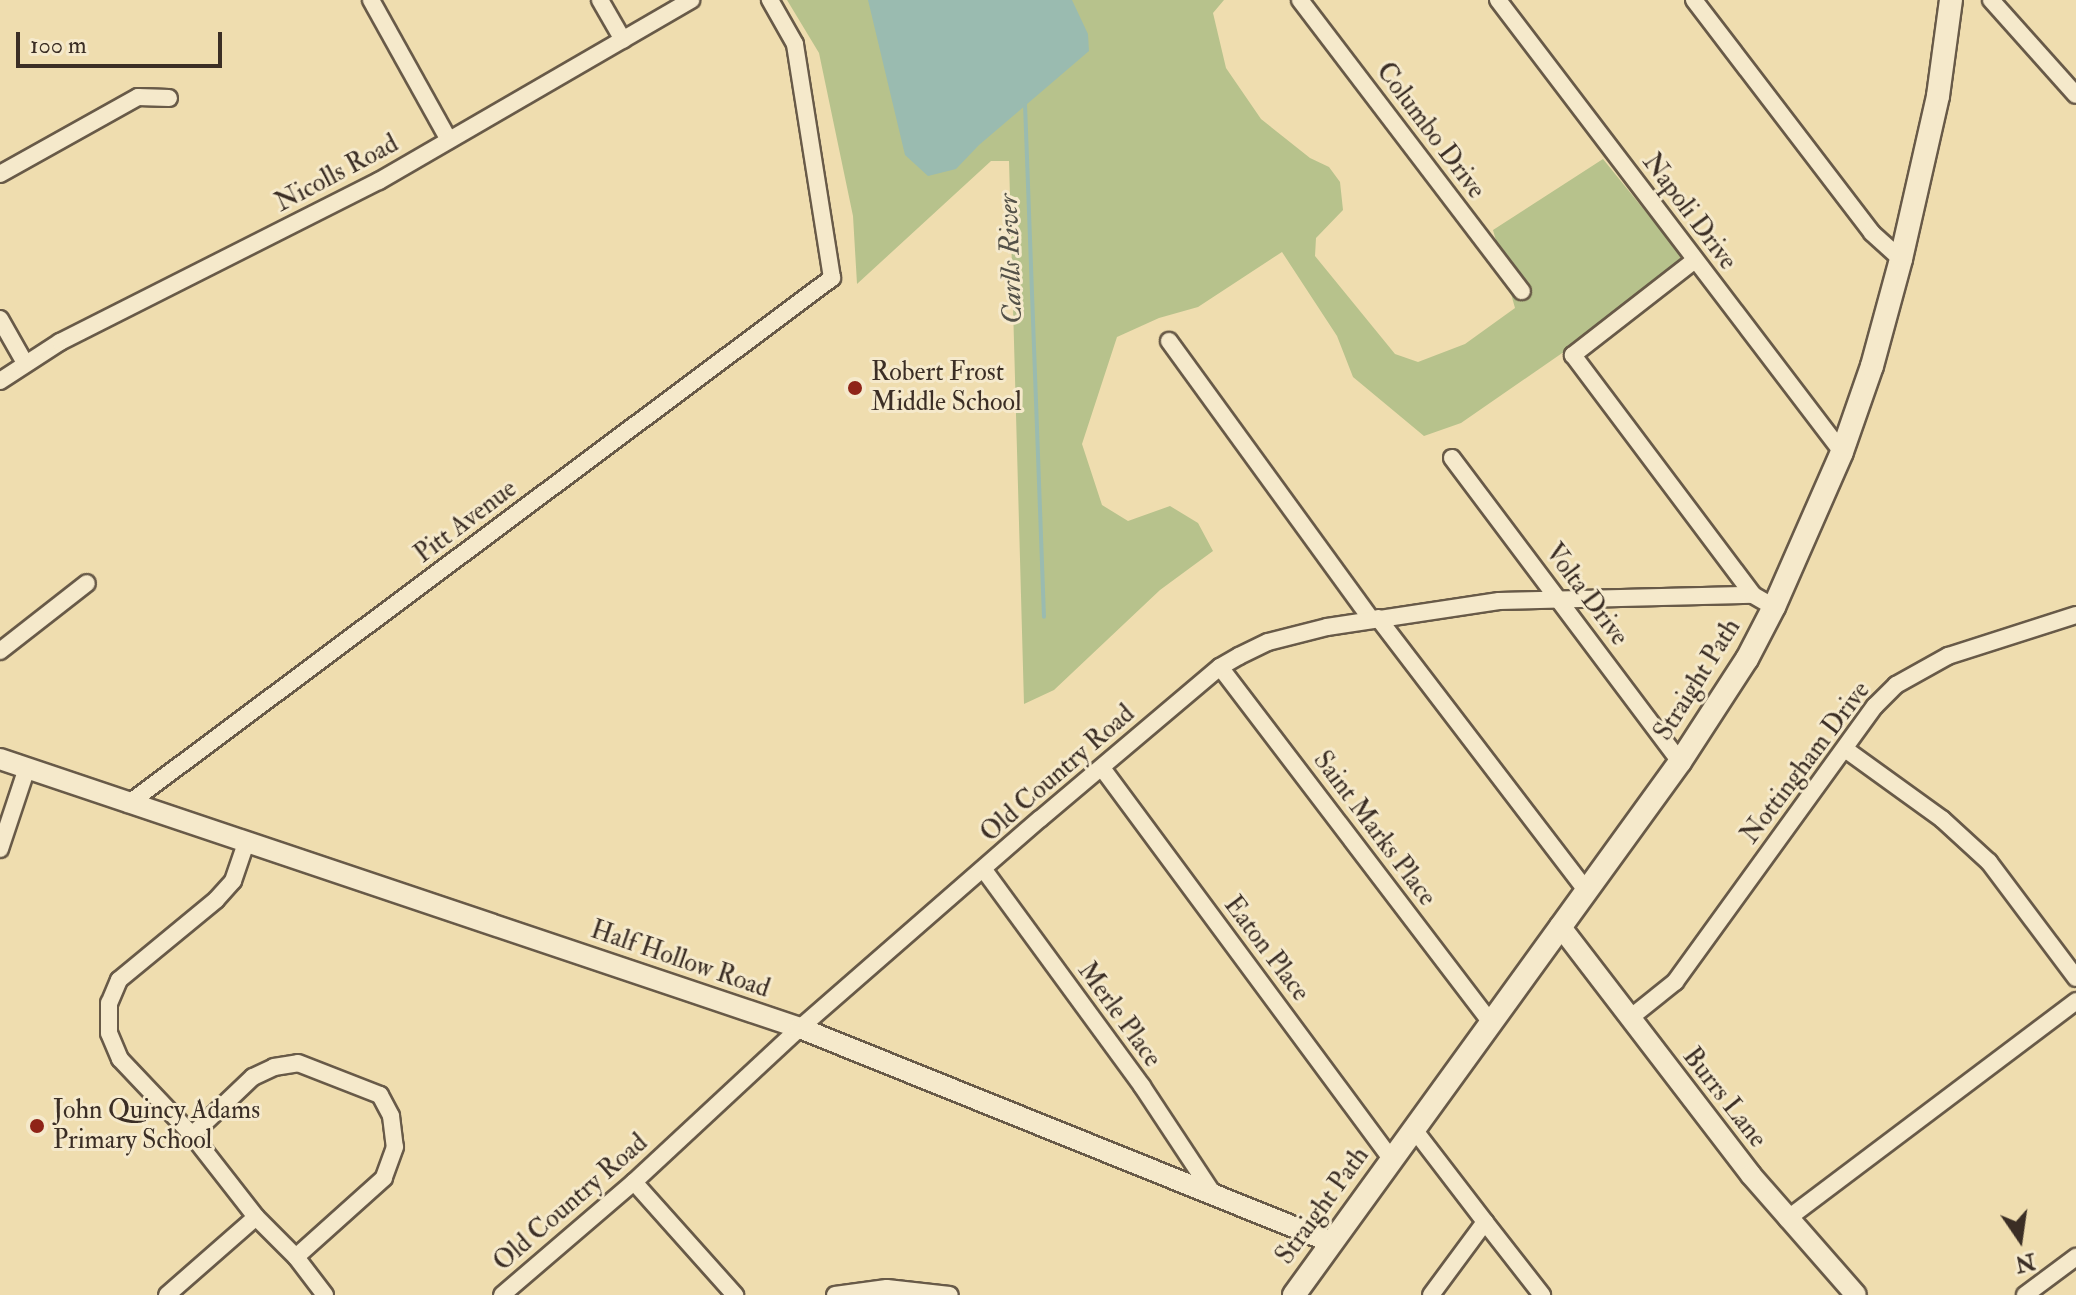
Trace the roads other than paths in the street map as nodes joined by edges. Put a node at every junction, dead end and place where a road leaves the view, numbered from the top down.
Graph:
1 (371, 0) edge
2 (600, 0) edge
3 (691, 0) edge
4 (770, 0) edge
5 (1300, 0) edge
6 (1498, 0) edge
7 (1694, 0) edge
8 (1951, 0) edge
9 (1991, 0) edge
10 (623, 40) junction
11 (2076, 95) edge
12 (169, 98) dead end
13 (449, 140) junction
14 (0, 174) edge
15 (1901, 259) junction
16 (1695, 260) junction
17 (1522, 291) dead end
18 (0, 319) edge
19 (1169, 341) dead end
20 (25, 363) junction
21 (0, 381) edge
22 (1842, 452) junction
23 (1452, 458) dead end
24 (87, 583) dead end
25 (1753, 595) junction
26 (1559, 599) junction
27 (1774, 607) junction
28 (2076, 615) edge
29 (1375, 619) junction
30 (0, 651) edge
31 (1220, 667) junction
32 (1845, 749) junction
33 (0, 759) edge
34 (1680, 762) junction
35 (27, 768) junction
36 (1102, 768) junction
37 (128, 804) junction
38 (246, 843) junction
39 (0, 849) edge
40 (984, 870) junction
41 (1587, 891) junction
42 (1560, 926) junction
43 (2076, 978) edge
44 (2076, 1001) edge
45 (1630, 1018) junction
46 (1490, 1021) junction
47 (800, 1028) junction
48 (1413, 1128) junction
49 (192, 1135) junction
50 (1391, 1159) junction
51 (634, 1182) junction
52 (1212, 1192) junction
53 (256, 1217) junction
54 (1787, 1219) junction
55 (1485, 1222) junction
56 (1331, 1242) junction
57 (296, 1257) junction
58 (2076, 1257) edge
59 (167, 1295) edge
60 (325, 1295) edge
61 (502, 1295) edge
62 (735, 1295) edge
63 (835, 1295) edge
64 (950, 1295) edge
65 (1294, 1295) edge
66 (1431, 1295) edge
67 (1542, 1295) edge
68 (1856, 1295) edge
69 (2025, 1295) edge

1 - 13 street
2 - 10 street
3 - 10 street, Nicolls Road
4 - 37 street, Pitt Avenue
5 - 17 street, Columbo Drive
6 - 16 street, Napoli Drive
7 - 15 street
8 - 15 main road, Straight Path
9 - 11 street
10 - 13 street, Nicolls Road
12 - 14 street
13 - 20 street, Nicolls Road
15 - 22 main road, Straight Path
16 - 22 street, Napoli Drive
16 - 25 street
18 - 20 street
19 - 29 street
20 - 21 street, Nicolls Road
22 - 27 main road, Straight Path
23 - 26 street, Volta Drive
24 - 30 street
25 - 26 street, Old Country Road
25 - 27 street
26 - 29 street, Old Country Road
26 - 34 street, Volta Drive
27 - 34 main road, Straight Path
28 - 32 street, Nottingham Drive
29 - 31 street, Old Country Road
29 - 41 street
31 - 36 street, Old Country Road
31 - 46 street, Saint Marks Place
32 - 43 street
32 - 45 street, Nottingham Drive
33 - 35 street, Half Hollow Road
34 - 41 main road, Straight Path
35 - 37 street, Half Hollow Road
35 - 39 street
36 - 40 street, Old Country Road
36 - 50 street, Eaton Place
37 - 38 street, Half Hollow Road
38 - 47 street, Half Hollow Road
38 - 49 street
40 - 47 street, Old Country Road
40 - 52 street, Merle Place
41 - 42 main road, Straight Path
42 - 45 street, Burrs Lane
42 - 46 main road, Straight Path
44 - 54 street
45 - 54 street, Burrs Lane
46 - 48 main road, Straight Path
47 - 51 street, Old Country Road
47 - 52 street, Half Hollow Road
48 - 50 main road, Straight Path
48 - 55 street
49 - 53 street
49 - 57 street
50 - 56 main road, Straight Path
51 - 61 street, Old Country Road
51 - 62 street
52 - 56 street, Half Hollow Road
53 - 57 street
53 - 59 street
54 - 68 street, Burrs Lane
55 - 66 street
55 - 67 street
56 - 65 main road, Straight Path
57 - 60 street
58 - 69 street
63 - 64 street

